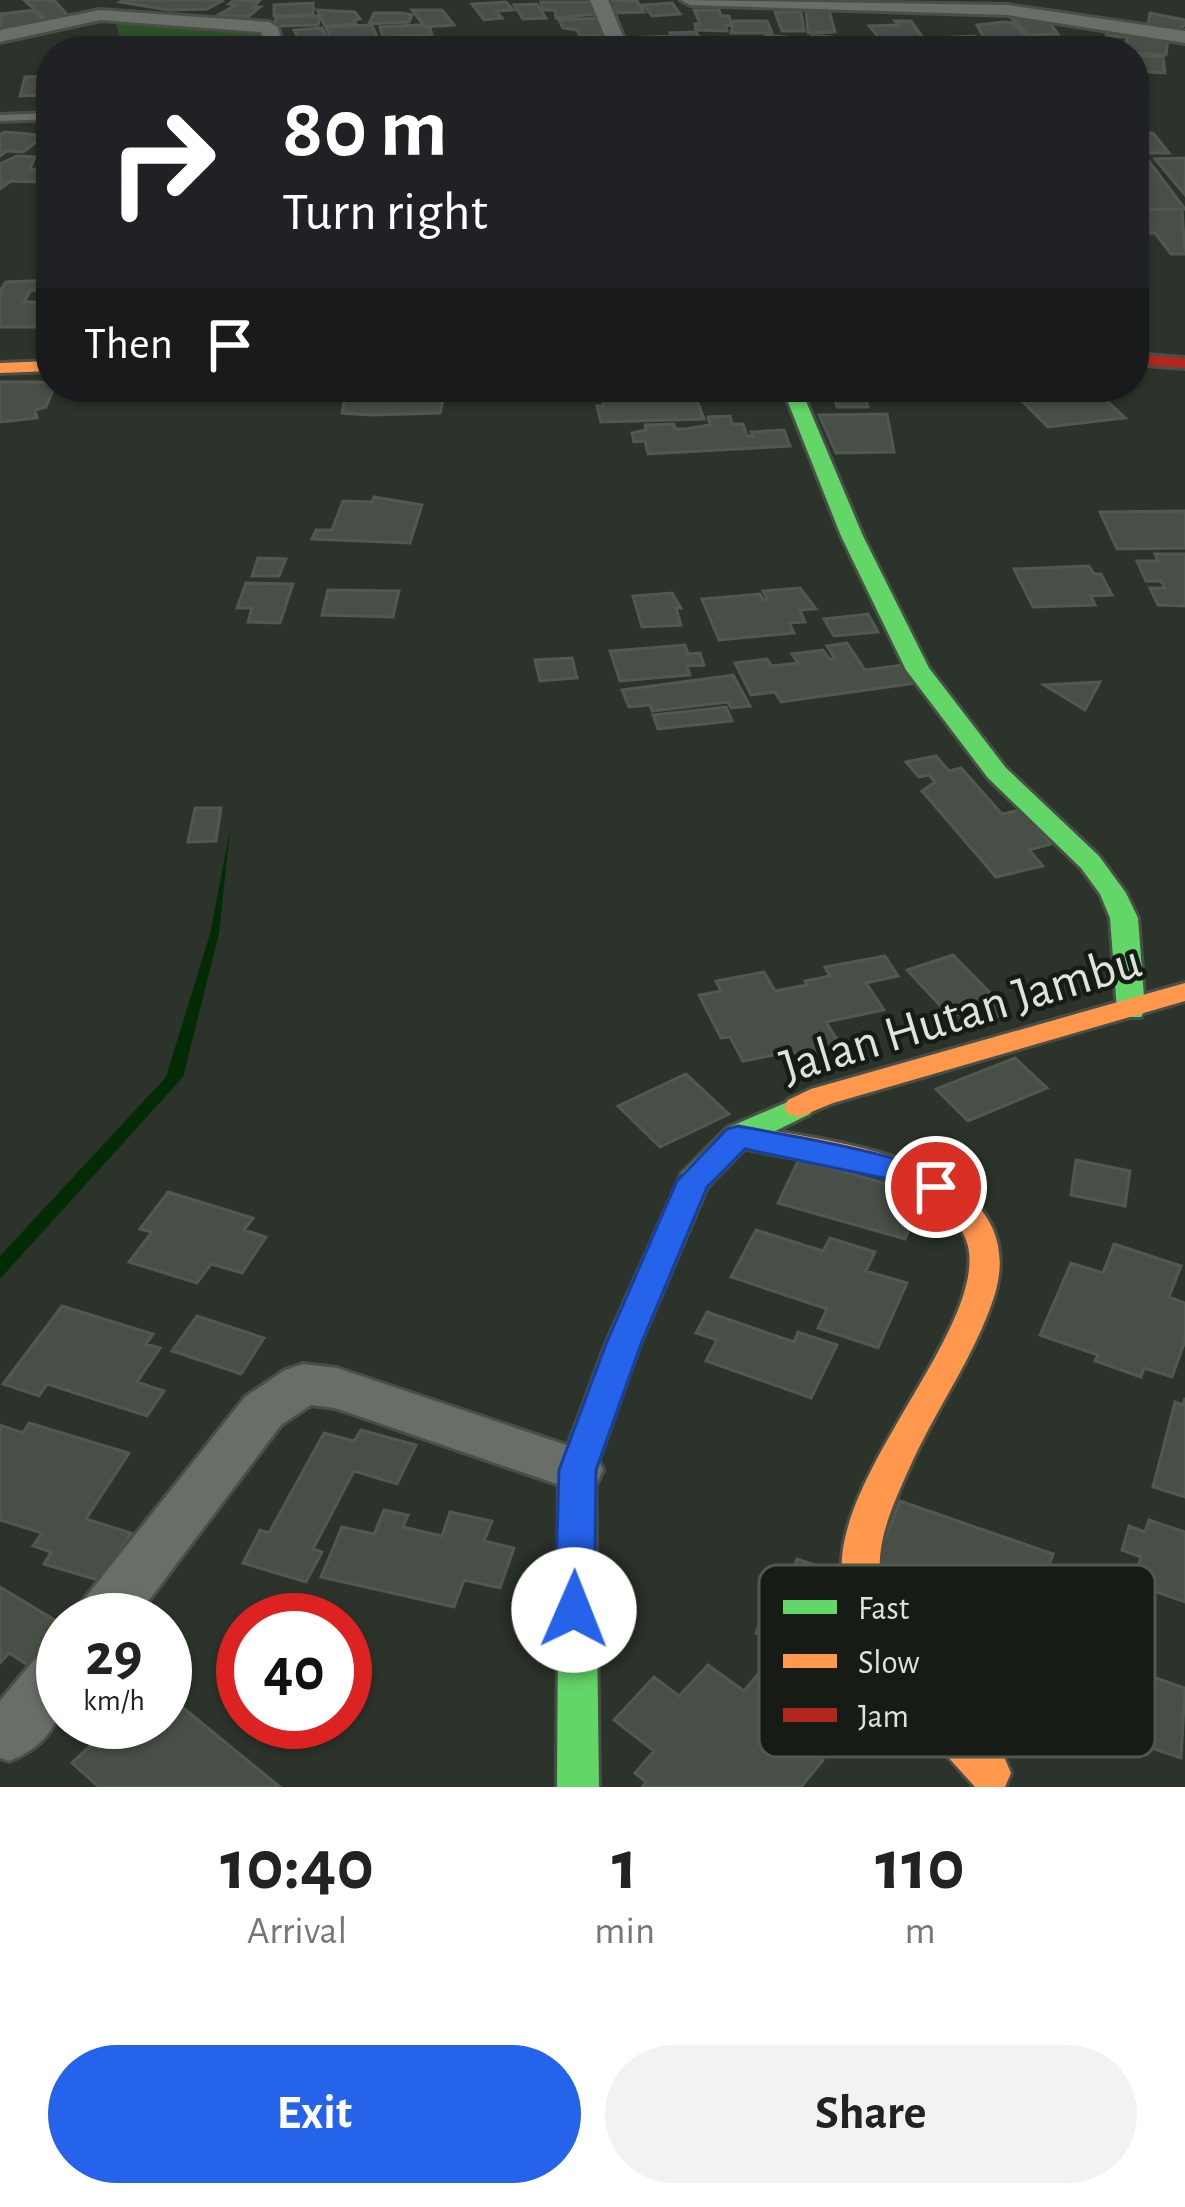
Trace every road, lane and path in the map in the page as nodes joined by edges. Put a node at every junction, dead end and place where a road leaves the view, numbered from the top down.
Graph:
1 (262, 0) edge
2 (599, 0) edge
3 (690, 0) edge
4 (1075, 0) edge
5 (863, 3) edge
6 (269, 27) junction
7 (1088, 32) junction
8 (0, 36) edge
9 (271, 36) edge
10 (614, 36) edge
11 (1185, 37) edge
12 (36, 117) edge
13 (0, 118) edge
14 (1149, 360) edge
15 (1185, 363) edge
16 (36, 367) edge
17 (0, 368) edge
18 (797, 402) edge
19 (1185, 992) edge
20 (1131, 1010) junction
21 (738, 1136) junction
22 (577, 1470) junction
23 (863, 1565) edge
24 (122, 1593) edge
25 (36, 1700) edge
26 (8, 1734) dead end
27 (976, 1757) edge
28 (990, 1773) dead end
29 (578, 1787) edge

1 - 6 street
2 - 10 street
3 - 5 street
4 - 7 street
5 - 7 street
6 - 8 street
6 - 9 street
7 - 11 street
12 - 13 lane
14 - 15 street
16 - 17 street
18 - 20 street
19 - 20 street, Jalan Hutan Jambu
20 - 21 street, Jalan Hutan Jambu
21 - 22 street, Jalan Hutan Jambu
21 - 23 street
22 - 24 street
22 - 29 street, Jalan Hutan Jambu
25 - 26 street
27 - 28 street

